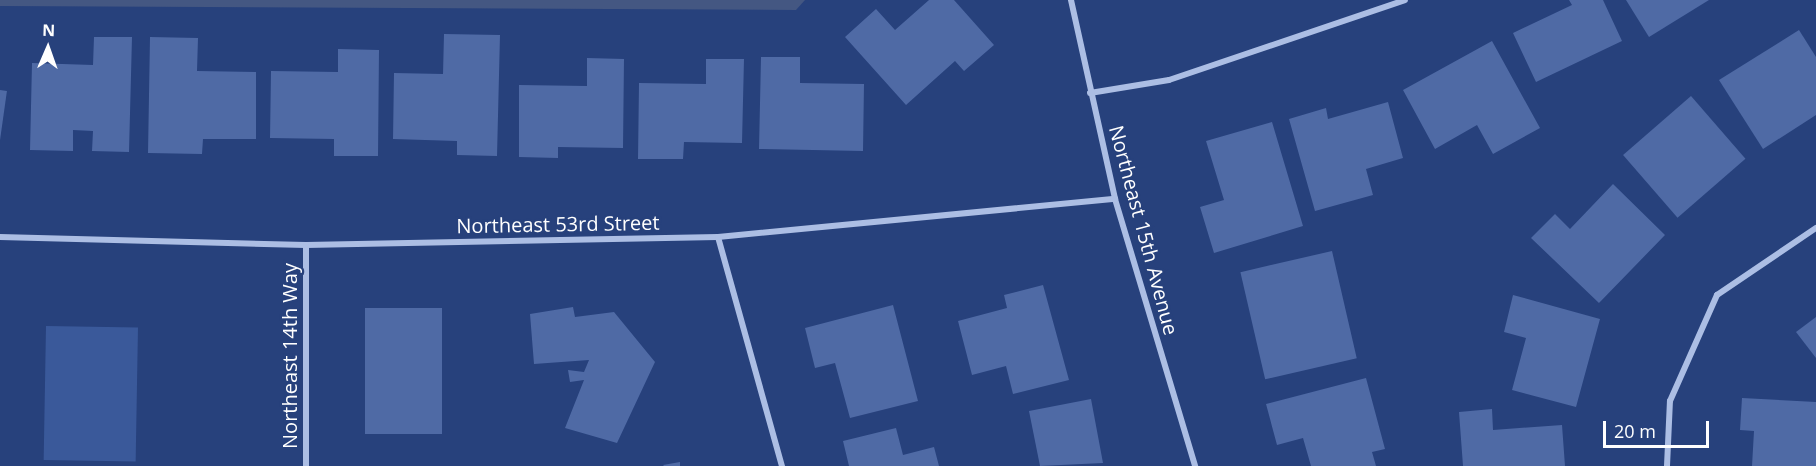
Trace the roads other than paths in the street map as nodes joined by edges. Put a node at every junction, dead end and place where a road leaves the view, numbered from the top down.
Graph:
1 (1071, 0) edge
2 (1405, 0) edge
3 (1090, 93) junction
4 (1115, 199) junction
5 (1816, 228) edge
6 (0, 237) edge
7 (718, 237) junction
8 (306, 245) junction
9 (306, 466) edge
10 (782, 466) edge
11 (1195, 466) edge
12 (1667, 466) edge

1 - 3 street, Northeast 15th Avenue
2 - 3 street
3 - 4 street, Northeast 15th Avenue
4 - 7 street, Northeast 53rd Street
4 - 11 street, Northeast 15th Avenue
5 - 12 street
6 - 8 street, Northeast 53rd Street
7 - 8 street, Northeast 53rd Street
7 - 10 street
8 - 9 street, Northeast 14th Way

